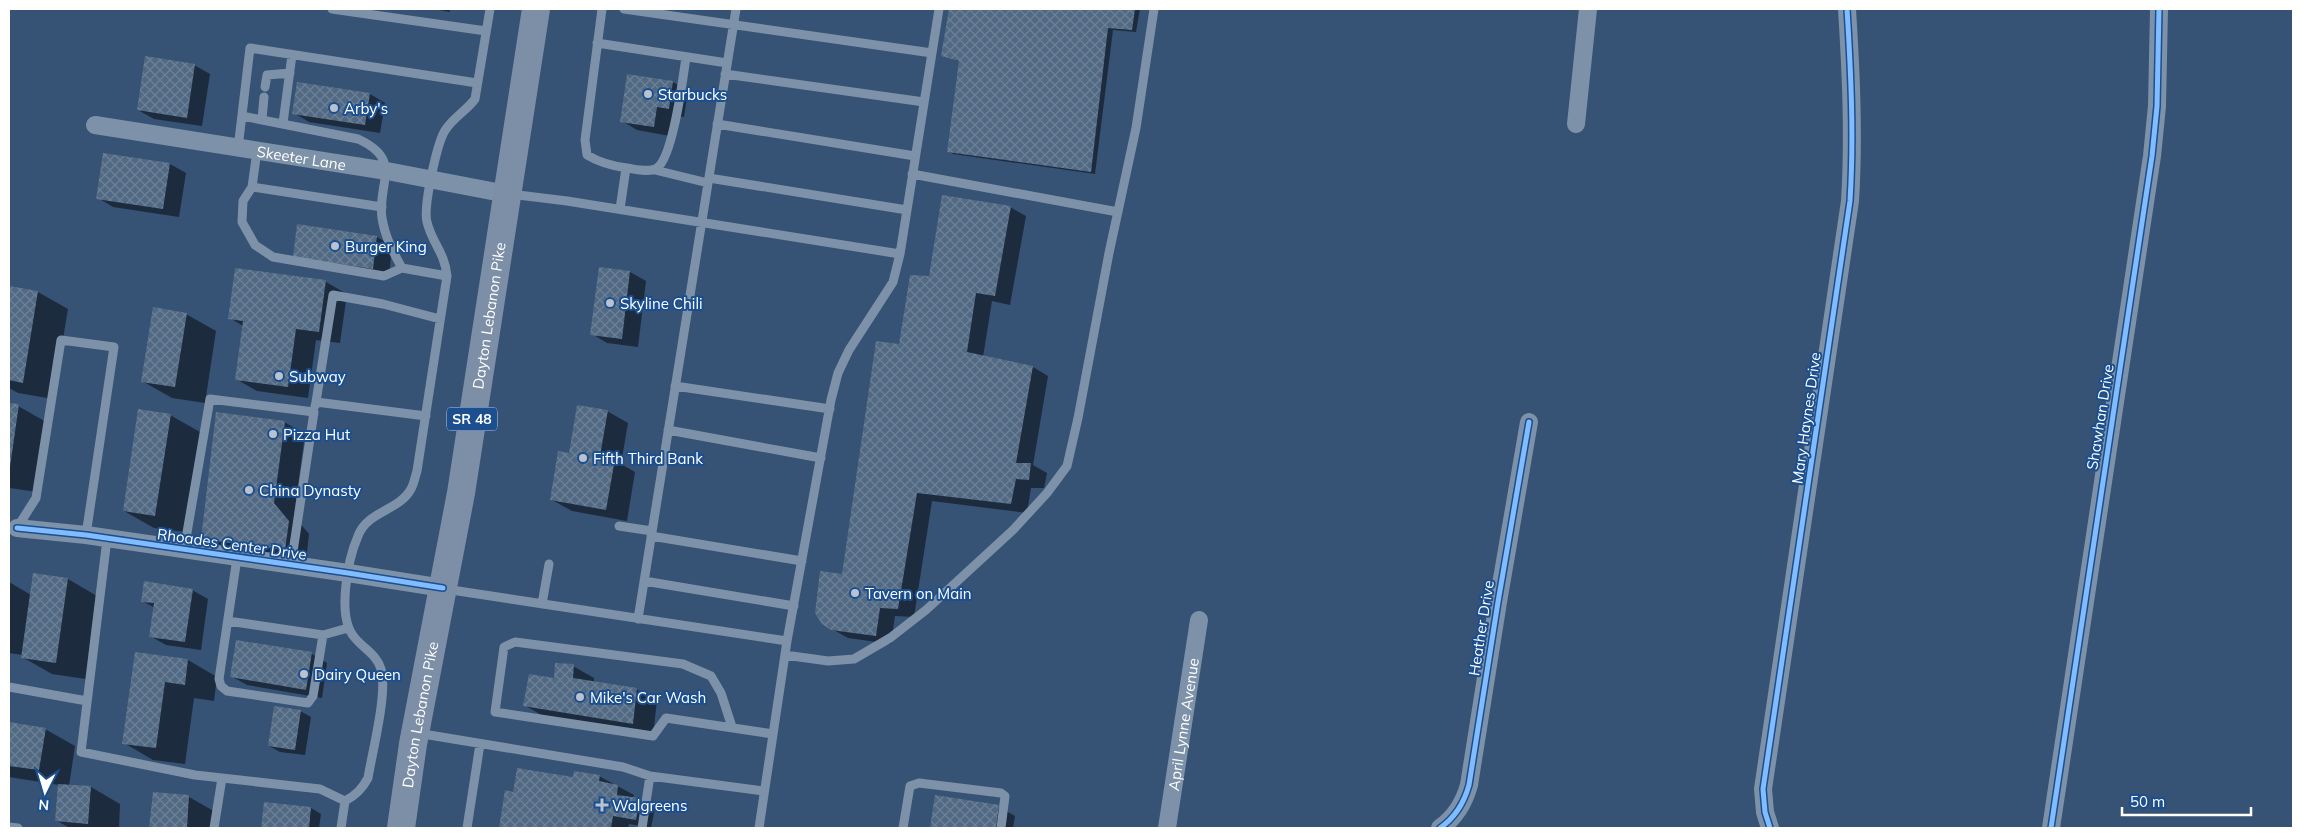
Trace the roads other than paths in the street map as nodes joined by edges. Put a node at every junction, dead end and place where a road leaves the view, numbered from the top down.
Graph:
1 (332, 9) edge
2 (490, 9) edge
3 (536, 9) edge
4 (602, 9) edge
5 (624, 9) edge
6 (736, 9) edge
7 (939, 9) edge
8 (1154, 9) edge
9 (1588, 9) edge
10 (1847, 9) edge
11 (2159, 9) edge
12 (733, 26) junction
13 (486, 31) junction
14 (597, 44) junction
15 (932, 54) junction
16 (292, 55) junction
17 (686, 57) junction
18 (727, 63) junction
19 (290, 73) junction
20 (725, 74) junction
21 (477, 83) junction
22 (924, 102) junction
23 (242, 116) junction
24 (262, 119) junction
25 (283, 123) junction
26 (717, 124) junction
27 (1576, 124) dead end
28 (95, 125) dead end
29 (238, 148) junction
30 (257, 151) junction
31 (915, 156) junction
32 (626, 168) junction
33 (655, 170) junction
34 (387, 171) junction
35 (912, 174) junction
36 (432, 179) junction
37 (708, 180) junction
38 (252, 187) junction
39 (507, 194) junction
40 (382, 208) junction
41 (620, 209) junction
42 (907, 210) junction
43 (1118, 212) junction
44 (702, 223) junction
45 (900, 254) junction
46 (402, 268) junction
47 (447, 276) junction
48 (440, 319) junction
49 (675, 386) junction
50 (316, 402) junction
51 (830, 409) junction
52 (314, 412) junction
53 (426, 416) junction
54 (1529, 422) dead end
55 (668, 430) junction
56 (821, 458) junction
57 (619, 526) dead end
58 (17, 528) joint
59 (651, 533) junction
60 (86, 535) junction
61 (108, 539) junction
62 (184, 550) junction
63 (237, 558) junction
64 (802, 561) junction
65 (549, 564) dead end
66 (291, 565) junction
67 (348, 573) junction
68 (644, 581) junction
69 (443, 588) junction
70 (542, 604) junction
71 (794, 606) junction
72 (638, 619) junction
73 (1200, 620) dead end
74 (228, 621) junction
75 (348, 628) junction
76 (323, 635) junction
77 (787, 641) junction
78 (785, 655) junction
79 (9, 687) edge
80 (87, 701) junction
81 (732, 727) junction
82 (415, 732) junction
83 (773, 734) junction
84 (480, 744) junction
85 (650, 776) junction
86 (222, 778) junction
87 (764, 790) junction
88 (345, 801) junction
89 (9, 827) edge
90 (18, 828) edge
91 (214, 828) edge
92 (341, 828) edge
93 (401, 828) edge
94 (468, 828) edge
95 (642, 828) edge
96 (759, 828) edge
97 (902, 828) edge
98 (1001, 828) edge
99 (1167, 828) edge
100 (1440, 828) edge
101 (1770, 828) edge
102 (2051, 828) edge

1 - 13 lane
2 - 13 lane
3 - 39 main road, Dayton Lebanon Pike / SR 48
4 - 14 lane
5 - 12 lane
6 - 12 lane
7 - 15 lane
8 - 43 lane
9 - 27 street
10 - 101 street, Mary Haynes Drive
11 - 102 street, Shawhan Drive
12 - 15 lane
12 - 18 lane
13 - 21 lane
14 - 17 lane
14 - 32 lane
15 - 22 lane
16 - 19 lane
16 - 21 lane
16 - 23 lane
17 - 18 lane
17 - 33 lane
18 - 20 lane
19 - 24 lane
19 - 25 lane
20 - 22 lane
20 - 26 lane
21 - 36 lane
22 - 31 lane
23 - 24 lane
23 - 29 lane
24 - 25 lane
25 - 34 lane
26 - 31 lane
26 - 37 lane
28 - 29 street, Skeeter Lane
29 - 30 street, Skeeter Lane
30 - 34 street, Skeeter Lane
30 - 38 lane
31 - 35 lane
32 - 33 lane
32 - 41 lane
33 - 37 lane
34 - 36 street, Skeeter Lane
34 - 40 lane
35 - 42 lane
35 - 43 lane
36 - 39 street, Skeeter Lane
36 - 47 lane
37 - 42 lane
37 - 44 lane
38 - 40 lane
38 - 46 lane
39 - 41 lane
39 - 69 main road, Dayton Lebanon Pike / SR 48
40 - 46 lane
41 - 44 lane
42 - 45 lane
43 - 78 lane
44 - 45 lane
44 - 49 lane
45 - 51 lane
46 - 47 lane
47 - 48 lane
48 - 50 lane
48 - 53 lane
49 - 51 lane
49 - 55 lane
50 - 52 lane
50 - 53 lane
51 - 56 lane
52 - 62 lane
52 - 66 lane
53 - 67 lane
54 - 100 street, Heather Drive
55 - 56 lane
55 - 59 lane
56 - 64 lane
57 - 59 lane
58 - 60 street, Rhoades Center Drive
58 - 60 lane
59 - 64 lane
59 - 68 lane
60 - 61 street, Rhoades Center Drive
61 - 62 street, Rhoades Center Drive
61 - 80 lane
62 - 63 street, Rhoades Center Drive
63 - 66 street, Rhoades Center Drive
63 - 74 lane
64 - 71 lane
65 - 70 lane
66 - 67 street, Rhoades Center Drive
67 - 69 street, Rhoades Center Drive
67 - 75 lane
68 - 71 lane
68 - 72 lane
69 - 70 lane
69 - 82 main road, Dayton Lebanon Pike / SR 48
70 - 72 lane
71 - 77 lane
72 - 77 lane
73 - 99 street, April Lynne Avenue
74 - 76 lane
74 - 76 lane
75 - 76 lane
75 - 88 lane
77 - 78 lane
78 - 83 lane
79 - 80 lane
80 - 86 lane
81 - 81 lane
81 - 83 lane
82 - 84 lane
82 - 93 main road, Dayton Lebanon Pike / SR 48
83 - 87 lane
84 - 85 lane
84 - 94 lane
85 - 87 lane
85 - 95 lane
86 - 88 lane
86 - 91 lane
87 - 96 lane
88 - 92 lane
89 - 90 lane
97 - 98 lane

